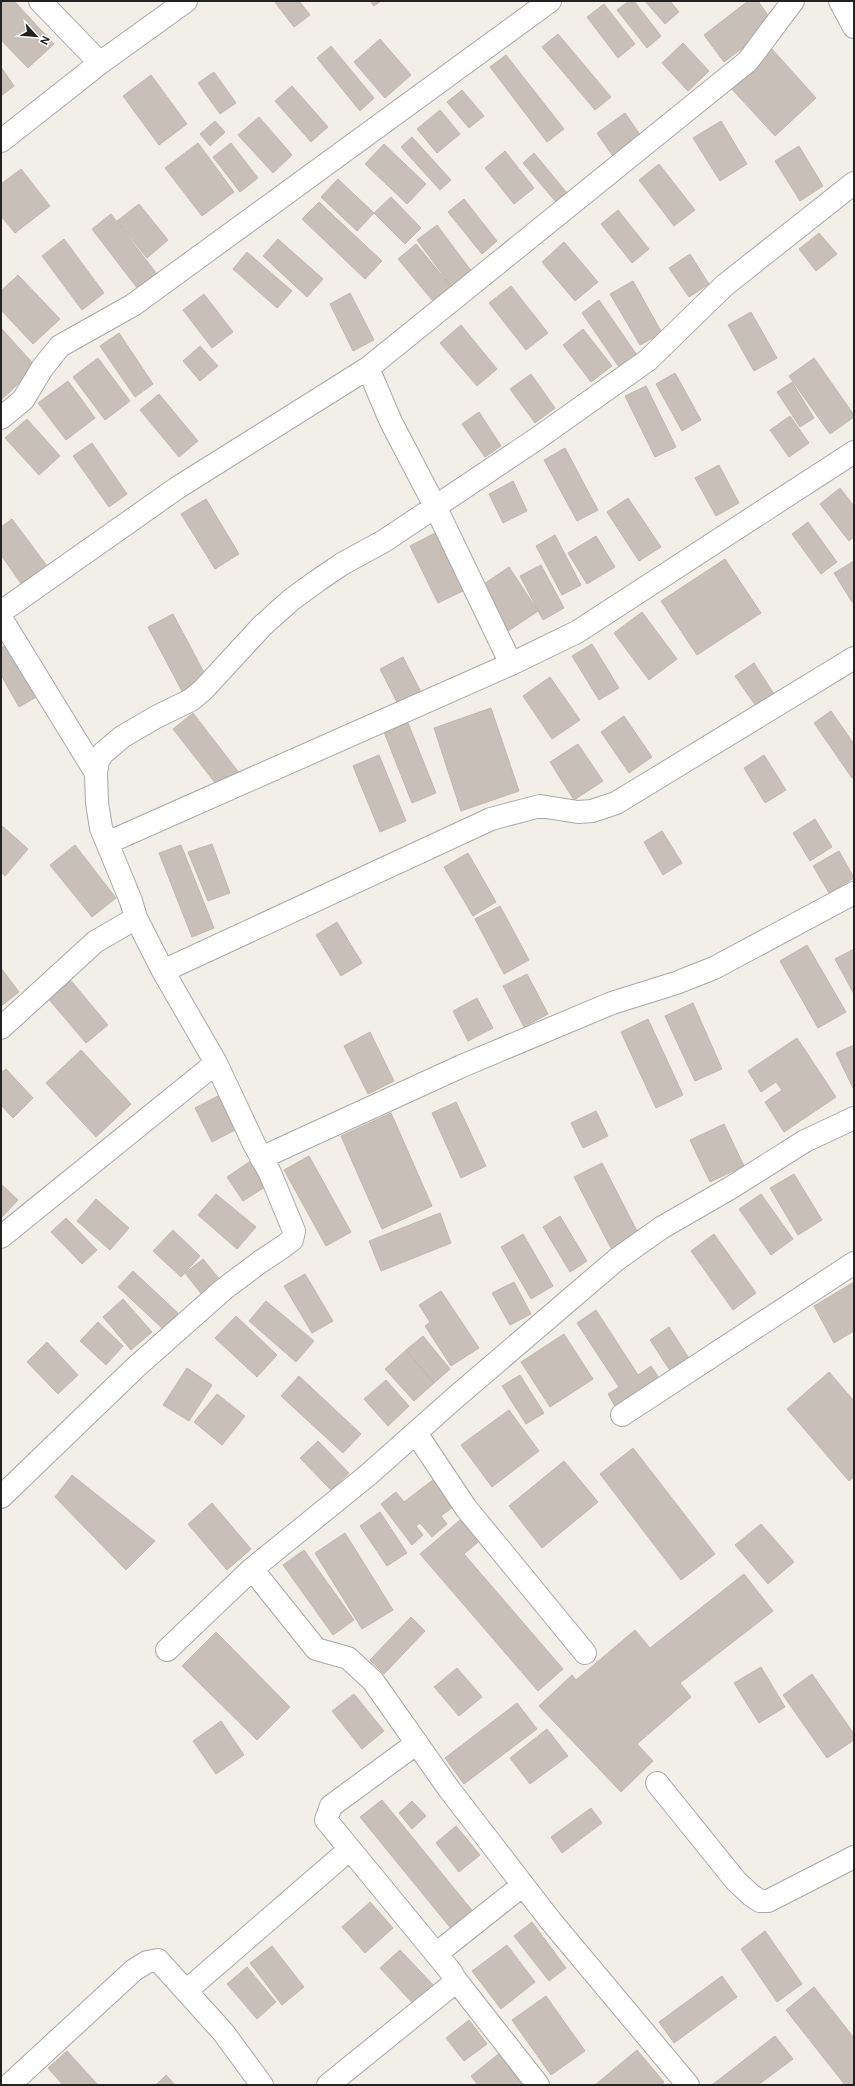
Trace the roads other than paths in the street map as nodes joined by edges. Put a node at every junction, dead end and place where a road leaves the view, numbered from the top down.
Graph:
1 (40, 1) edge
2 (186, 1) edge
3 (550, 1) edge
4 (793, 1) edge
5 (840, 1) edge
6 (854, 27) edge
7 (100, 63) junction
8 (1, 141) edge
9 (854, 183) edge
10 (368, 368) junction
11 (1, 418) edge
12 (854, 452) edge
13 (435, 506) junction
14 (1, 612) edge
15 (1, 618) edge
16 (854, 658) edge
17 (511, 664) junction
18 (96, 773) junction
19 (107, 843) junction
20 (854, 893) edge
21 (136, 918) junction
22 (163, 971) junction
23 (1, 1028) edge
24 (216, 1063) junction
25 (854, 1118) edge
26 (261, 1158) junction
27 (1, 1237) edge
28 (854, 1263) edge
29 (622, 1415) dead end
30 (416, 1434) junction
31 (1, 1497) edge
32 (252, 1569) junction
33 (166, 1650) dead end
34 (585, 1653) dead end
35 (417, 1743) junction
36 (657, 1783) dead end
37 (350, 1849) junction
38 (854, 1857) edge
39 (523, 1885) junction
40 (436, 1954) junction
41 (455, 1979) junction
42 (186, 1992) junction
43 (260, 2084) edge
44 (9, 2085) edge
45 (328, 2085) edge
46 (538, 2085) edge
47 (688, 2085) edge

1 - 7 street
2 - 7 street
3 - 11 street
4 - 10 street
5 - 6 street
7 - 8 street
9 - 13 street
10 - 13 street
10 - 14 street
12 - 17 street
13 - 17 street
13 - 18 street
15 - 18 street
16 - 22 street
17 - 19 street
18 - 19 street
19 - 21 street
20 - 26 street
21 - 22 street
21 - 23 street
22 - 24 street
24 - 26 street
24 - 27 street
25 - 30 street
26 - 31 street
28 - 29 street
30 - 32 street
30 - 34 street
32 - 33 street
32 - 35 street
35 - 37 street
35 - 39 street
36 - 38 street
37 - 40 street
37 - 42 street
39 - 40 street
39 - 47 street
40 - 41 street
41 - 45 street
41 - 46 street
42 - 43 street
42 - 44 street

